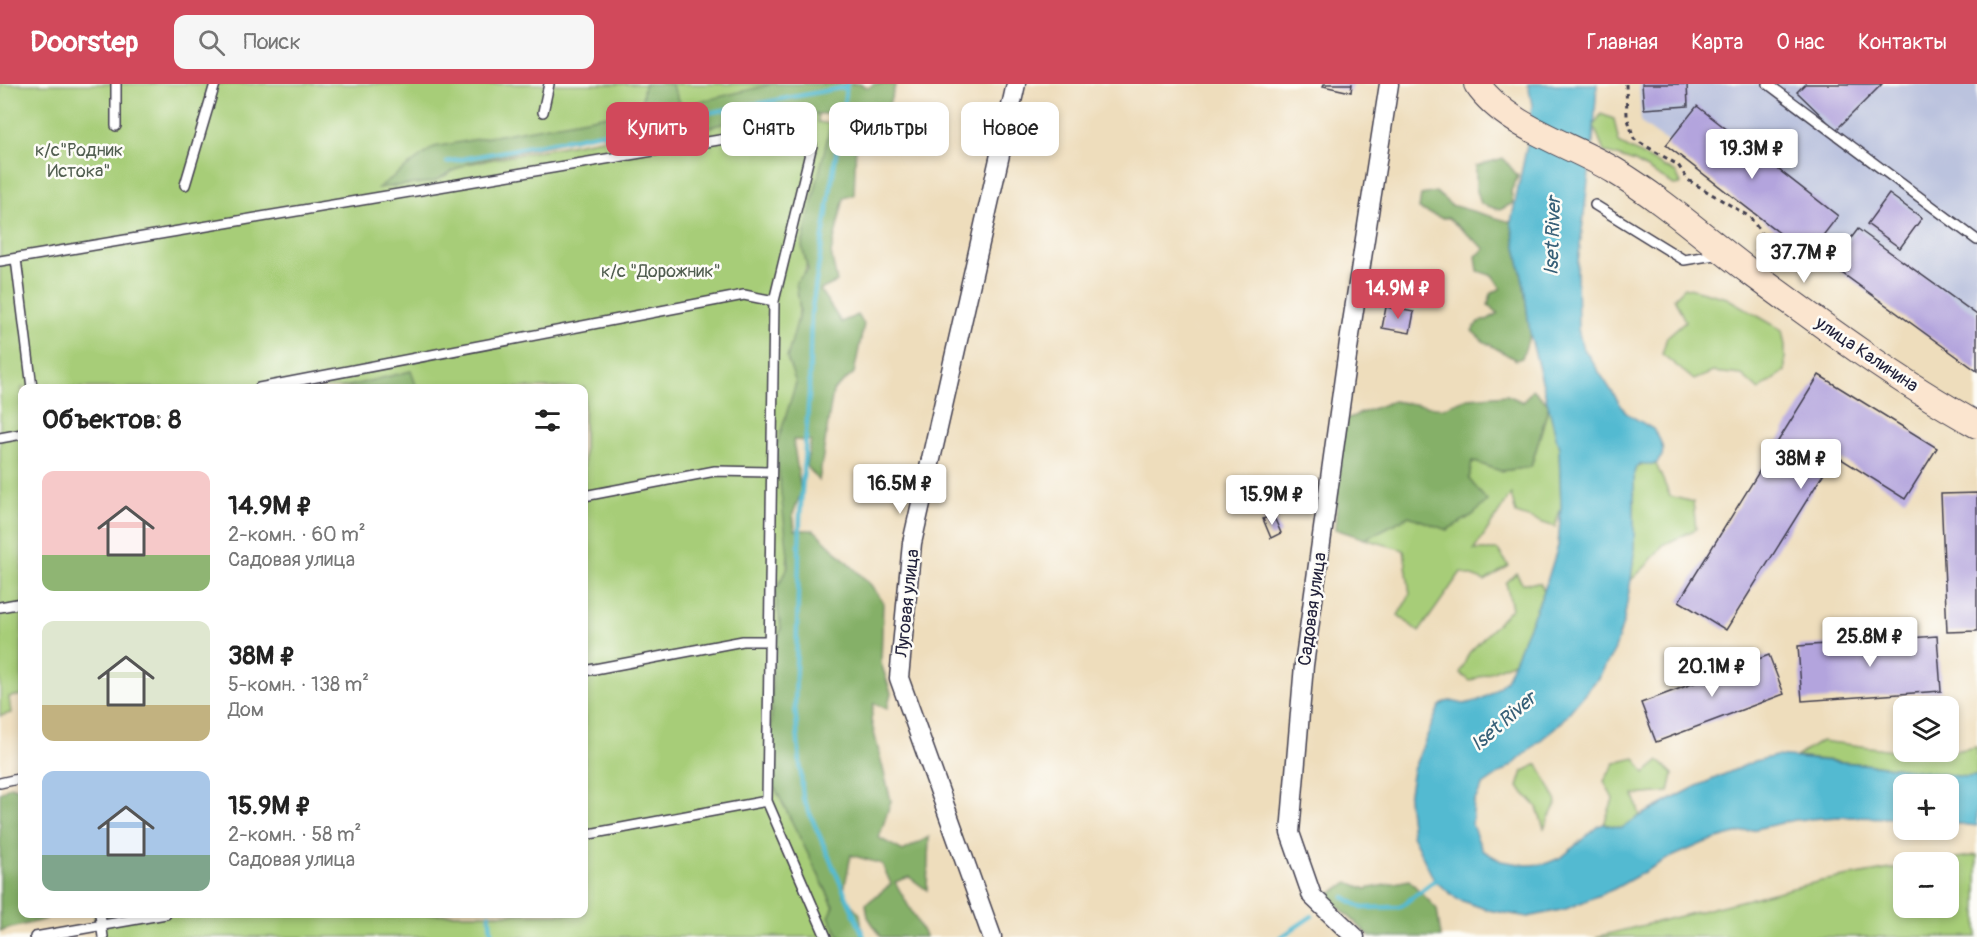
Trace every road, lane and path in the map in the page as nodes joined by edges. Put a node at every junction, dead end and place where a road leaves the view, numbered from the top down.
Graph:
1 (116, 84) edge
2 (215, 84) edge
3 (549, 84) edge
4 (1016, 84) edge
5 (1389, 84) edge
6 (1478, 84) edge
7 (1626, 84) edge
8 (1768, 84) edge
9 (543, 112) dead end
10 (116, 126) dead end
11 (185, 185) dead end
12 (1595, 205) dead end
13 (1977, 240) edge
14 (1726, 254) junction
15 (16, 259) junction
16 (0, 261) edge
17 (1750, 272) junction
18 (774, 301) junction
19 (32, 384) edge
20 (280, 384) edge
21 (1977, 425) edge
22 (18, 435) edge
23 (0, 438) edge
24 (771, 472) junction
25 (588, 495) edge
26 (18, 604) edge
27 (0, 607) edge
28 (769, 641) junction
29 (588, 670) edge
30 (18, 778) edge
31 (0, 783) edge
32 (767, 801) junction
33 (588, 834) edge
34 (101, 918) edge
35 (145, 918) edge
36 (102, 926) junction
37 (1355, 936) edge
38 (35, 937) edge
39 (103, 937) edge
40 (826, 937) edge
41 (992, 937) edge

1 - 10 lane
2 - 11 lane
3 - 9 lane
4 - 41 street, Луговая улица
5 - 37 street, Садовая улица
6 - 14 main road, улица Калинина
7 - 17 path
8 - 13 lane
12 - 14 lane
14 - 17 main road, улица Калинина
15 - 16 lane
15 - 18 lane
15 - 19 lane
17 - 21 main road, улица Калинина
18 - 20 lane
18 - 24 lane
22 - 23 lane
24 - 25 lane
24 - 28 lane
26 - 27 lane
28 - 29 lane
28 - 32 lane
30 - 31 lane
32 - 33 lane
32 - 40 lane
34 - 36 lane
35 - 36 lane
36 - 38 lane
36 - 39 lane

